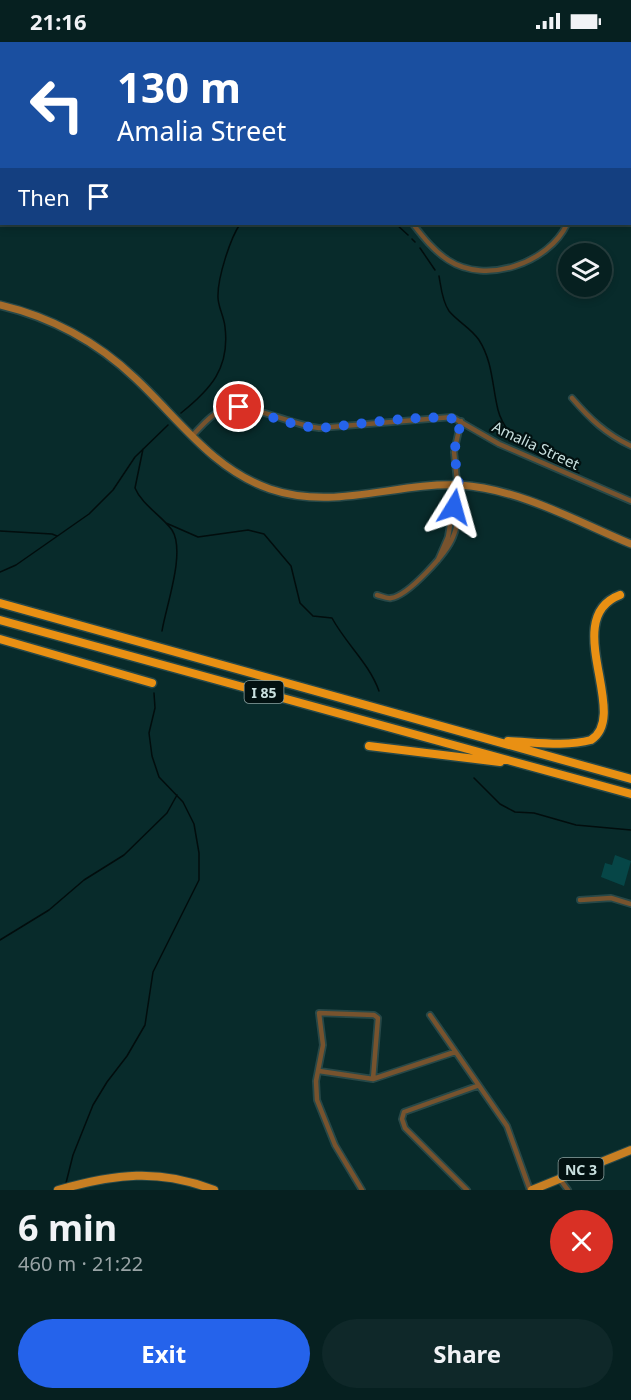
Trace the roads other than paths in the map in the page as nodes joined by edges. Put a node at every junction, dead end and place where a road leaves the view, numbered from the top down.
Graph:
1 (414, 225) edge
2 (566, 225) edge
3 (0, 305) edge
4 (572, 398) dead end
5 (461, 421) junction
6 (192, 436) junction
7 (631, 446) edge
8 (459, 488) junction
9 (631, 501) edge
10 (631, 544) edge
11 (377, 595) dead end
12 (620, 595) dead end
13 (0, 603) edge
14 (0, 620) edge
15 (0, 639) edge
16 (605, 644) dead end
17 (152, 683) dead end
18 (610, 728) dead end
19 (494, 741) junction
20 (369, 746) dead end
21 (527, 765) junction
22 (631, 779) edge
23 (631, 794) edge
24 (580, 900) dead end
25 (631, 904) edge
26 (430, 1015) dead end
27 (455, 1052) junction
28 (319, 1071) junction
29 (373, 1079) junction
30 (477, 1086) junction
31 (631, 1150) edge
32 (559, 1178) junction
33 (189, 1186) edge
34 (58, 1190) edge
35 (214, 1190) edge
36 (362, 1190) edge
37 (467, 1190) edge
38 (531, 1190) edge
39 (568, 1190) edge

1 - 2 street
3 - 6 main road
4 - 7 street
5 - 6 street, Amalia Street
5 - 8 street
5 - 9 street, Amalia Street
6 - 8 main road
8 - 10 main road
8 - 11 street
12 - 16 highway
13 - 19 highway, I 85
14 - 21 highway, I 85
15 - 17 highway
18 - 19 highway
19 - 22 highway, I 85
20 - 21 highway
21 - 23 highway, I 85
24 - 25 street
26 - 27 street
27 - 29 street
27 - 30 street
28 - 29 street
28 - 29 street
28 - 36 street
30 - 37 street
30 - 38 street
31 - 32 main road, NC 3
32 - 38 main road, NC 3
32 - 39 street
33 - 34 main road
33 - 35 main road

